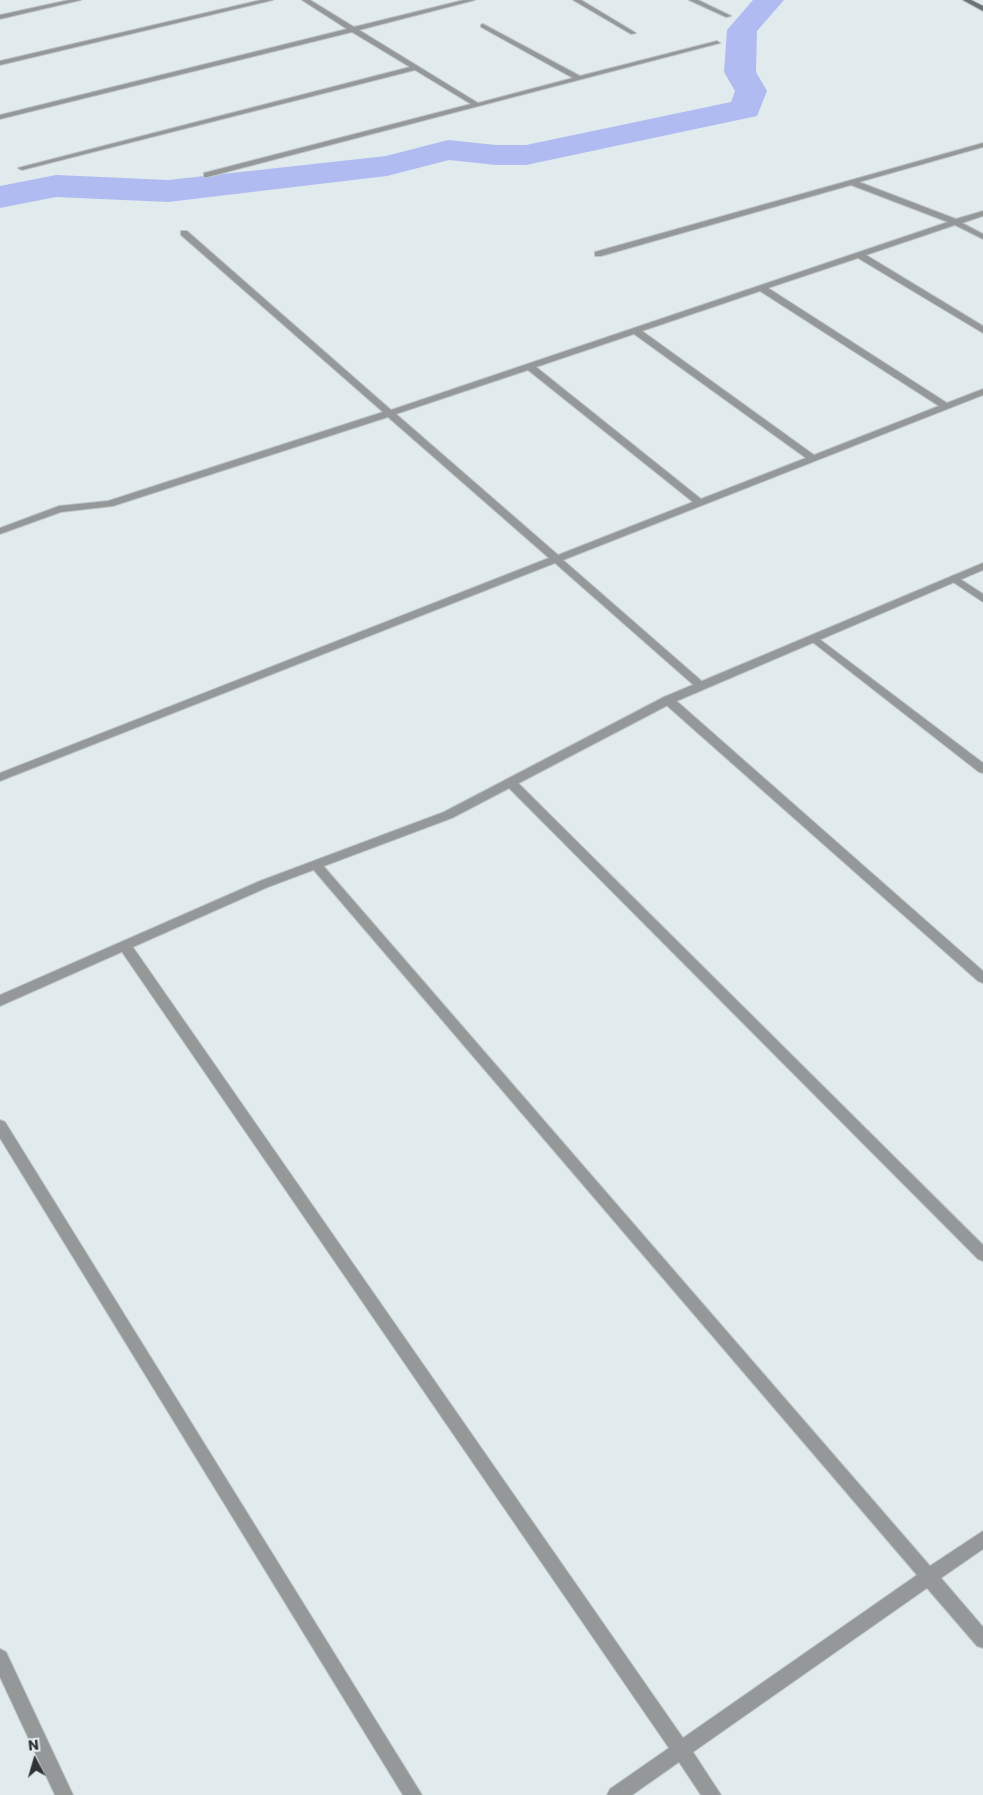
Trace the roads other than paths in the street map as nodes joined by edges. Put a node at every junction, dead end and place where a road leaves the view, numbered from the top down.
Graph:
1 (78, 0) edge
2 (270, 0) edge
3 (305, 0) edge
4 (472, 0) edge
5 (576, 0) edge
6 (692, 0) edge
7 (966, 0) edge
8 (983, 9) edge
9 (728, 16) dead end
10 (0, 17) edge
11 (483, 26) dead end
12 (352, 30) junction
13 (633, 33) dead end
14 (717, 43) dead end
15 (0, 63) edge
16 (416, 68) junction
17 (580, 79) junction
18 (477, 106) junction
19 (0, 117) edge
20 (983, 145) edge
21 (22, 168) dead end
22 (207, 175) dead end
23 (851, 182) junction
24 (983, 213) edge
25 (955, 222) junction
26 (184, 232) dead end
27 (983, 237) edge
28 (598, 254) dead end
29 (859, 255) junction
30 (760, 288) junction
31 (636, 330) junction
32 (983, 330) edge
33 (529, 366) junction
34 (983, 392) edge
35 (946, 406) junction
36 (390, 413) junction
37 (813, 459) junction
38 (700, 503) junction
39 (0, 531) edge
40 (557, 559) junction
41 (983, 566) edge
42 (954, 578) junction
43 (983, 598) edge
44 (814, 638) junction
45 (701, 686) junction
46 (668, 700) junction
47 (983, 769) edge
48 (0, 777) edge
49 (510, 782) junction
50 (316, 865) junction
51 (125, 946) junction
52 (983, 978) edge
53 (0, 1001) edge
54 (0, 1126) edge
55 (983, 1255) edge
56 (983, 1539) edge
57 (930, 1578) junction
58 (983, 1640) edge
59 (0, 1658) edge
60 (680, 1751) junction
61 (64, 1795) edge
62 (413, 1795) edge
63 (616, 1795) edge
64 (712, 1795) edge

1 - 10 street
2 - 15 street
3 - 12 street
4 - 12 street
5 - 13 street
6 - 9 street
7 - 8 main road
11 - 17 street
12 - 16 street
12 - 19 street
14 - 17 street
16 - 18 street
16 - 21 street
17 - 18 street
18 - 22 street
20 - 23 street
23 - 25 street
23 - 28 street
24 - 25 street
25 - 27 street
25 - 29 street
26 - 36 street
29 - 30 street
29 - 32 street
30 - 31 street
30 - 35 street
31 - 33 street
31 - 37 street
33 - 36 street
33 - 38 street
34 - 35 street
35 - 37 street
36 - 39 street
36 - 40 street
37 - 38 street
38 - 40 street
40 - 45 street
40 - 48 street
41 - 42 street
42 - 43 street
42 - 44 street
44 - 45 street
44 - 47 street
45 - 46 street
46 - 49 street
46 - 52 street
49 - 50 street
49 - 55 street
50 - 51 street
50 - 57 street
51 - 53 street
51 - 60 street
54 - 62 street
56 - 57 street
57 - 58 street
57 - 60 street
59 - 61 street
60 - 63 street
60 - 64 street

